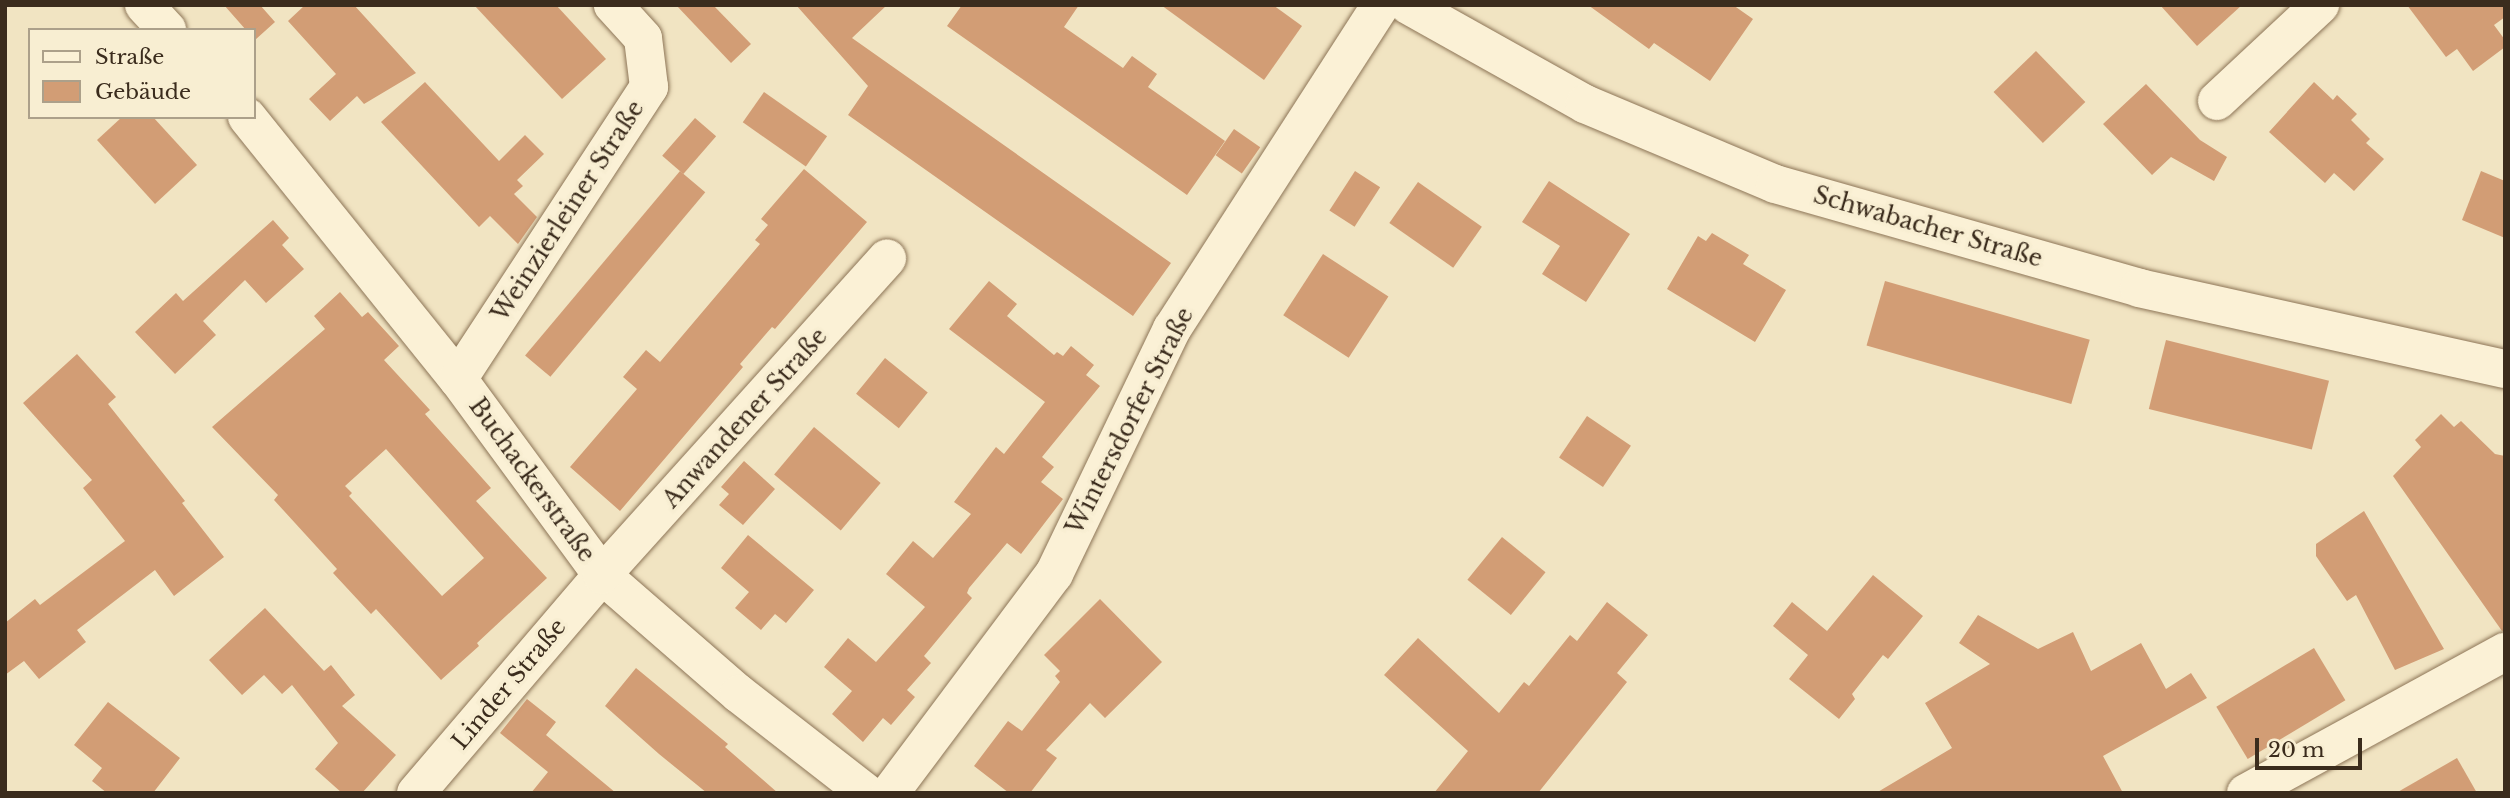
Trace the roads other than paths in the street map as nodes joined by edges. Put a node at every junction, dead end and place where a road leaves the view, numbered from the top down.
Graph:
1 (144, 5) edge
2 (613, 5) edge
3 (1381, 5) edge
4 (1408, 5) edge
5 (2320, 5) edge
6 (165, 28) edge
7 (2217, 101) dead end
8 (249, 119) edge
9 (887, 259) dead end
10 (2496, 364) edge
11 (458, 379) junction
12 (602, 575) junction
13 (2505, 652) edge
14 (416, 793) edge
15 (866, 793) edge
16 (890, 793) edge
17 (2246, 793) edge

1 - 6 street
2 - 11 street, Weinzierleiner Straße
3 - 16 street, Wintersdorfer Straße
4 - 10 street, Schwabacher Straße
5 - 7 street
8 - 11 street, Buchackerstraße
9 - 12 street, Anwandener Straße
11 - 12 street, Buchackerstraße
12 - 14 street, Linder Straße
12 - 15 street, Buchackerstraße
13 - 17 street

